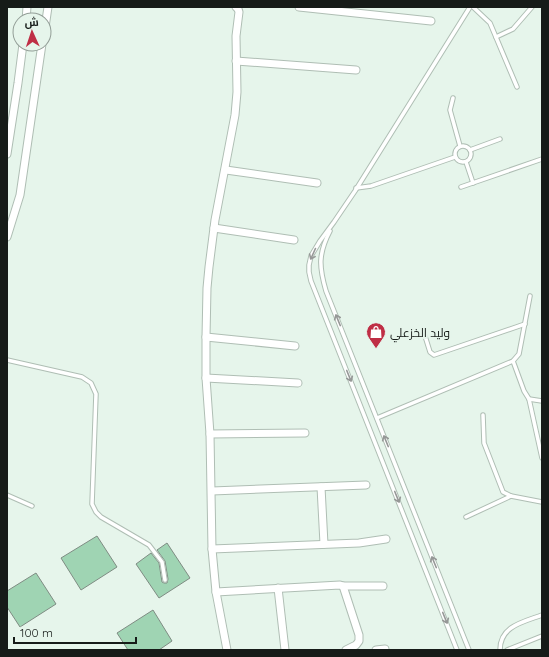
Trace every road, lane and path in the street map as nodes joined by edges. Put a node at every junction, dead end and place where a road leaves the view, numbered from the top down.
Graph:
1 (299, 7) edge
2 (471, 7) edge
3 (532, 7) edge
4 (238, 8) edge
5 (431, 21) dead end
6 (496, 37) junction
7 (22, 52) edge
8 (41, 52) edge
9 (236, 61) junction
10 (356, 70) dead end
11 (516, 87) dead end
12 (453, 98) dead end
13 (500, 139) dead end
14 (460, 146) junction
15 (470, 150) junction
16 (7, 154) edge
17 (455, 157) junction
18 (542, 159) edge
19 (466, 162) junction
20 (226, 170) junction
21 (317, 183) dead end
22 (473, 183) junction
23 (462, 187) dead end
24 (356, 188) junction
25 (334, 222) junction
26 (214, 228) junction
27 (7, 237) edge
28 (294, 240) dead end
29 (530, 296) dead end
30 (525, 324) junction
31 (425, 336) dead end
32 (206, 337) junction
33 (295, 346) dead end
34 (7, 360) edge
35 (513, 362) junction
36 (206, 378) junction
37 (298, 382) dead end
38 (529, 400) junction
39 (542, 401) edge
40 (483, 415) dead end
41 (377, 418) junction
42 (305, 433) dead end
43 (210, 434) junction
44 (542, 458) edge
45 (366, 485) dead end
46 (321, 487) junction
47 (212, 491) junction
48 (7, 495) edge
49 (511, 496) junction
50 (542, 502) edge
51 (32, 506) dead end
52 (466, 517) dead end
53 (386, 540) dead end
54 (324, 544) junction
55 (212, 549) junction
56 (165, 580) dead end
57 (343, 586) junction
58 (383, 586) dead end
59 (278, 588) junction
60 (216, 592) junction
61 (542, 615) edge
62 (542, 636) edge
63 (385, 649) edge
64 (226, 650) edge
65 (285, 650) edge
66 (346, 650) edge
67 (376, 650) edge
68 (457, 650) edge
69 (469, 650) edge
70 (500, 650) edge
71 (507, 650) edge

1 - 5 street
2 - 6 lane
2 - 24 lane
3 - 6 lane
4 - 9 street
6 - 11 lane
7 - 16 street
8 - 27 street
9 - 10 street
9 - 20 street
12 - 14 lane
13 - 15 lane
14 - 15 lane
14 - 17 lane
15 - 19 lane
17 - 19 lane
17 - 24 lane
18 - 22 lane
19 - 22 lane
20 - 21 street
20 - 26 street
22 - 23 lane
24 - 25 lane
41 -> 25 lane
25 -> 68 lane
26 - 28 street
26 - 32 street
29 - 30 lane
30 - 31 lane
30 - 35 lane
32 - 33 street
32 - 36 street
34 - 56 lane
35 - 38 lane
35 - 41 lane
36 - 37 street
36 - 43 street
38 - 39 lane
38 - 44 lane
40 - 49 lane
69 -> 41 lane
42 - 43 street
43 - 47 street
45 - 46 street
46 - 47 street
46 - 54 street
47 - 55 street
48 - 51 lane
49 - 50 lane
49 - 52 lane
53 - 54 street
54 - 55 street
55 - 60 street
57 - 58 street
57 - 59 street
57 - 66 street
59 - 60 street
59 - 65 street
60 - 64 street
61 - 70 lane
62 - 71 lane
63 - 67 street

